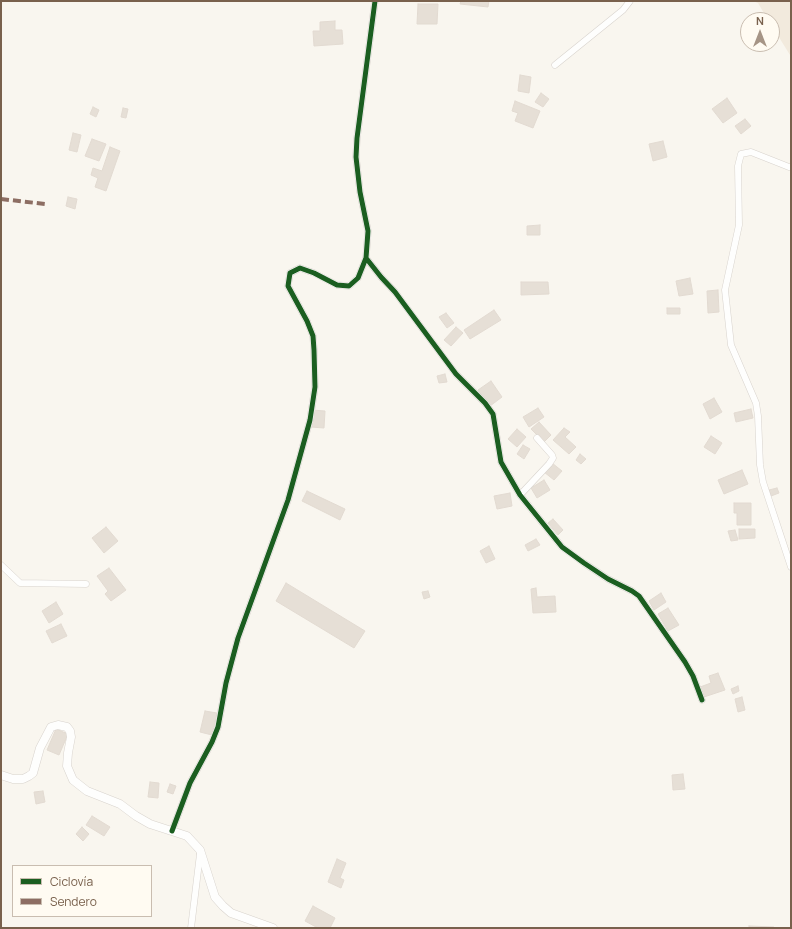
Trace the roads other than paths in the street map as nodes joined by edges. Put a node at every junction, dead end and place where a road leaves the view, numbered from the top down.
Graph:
1 (375, 1) edge
2 (630, 1) edge
3 (555, 65) dead end
4 (791, 167) edge
5 (366, 258) junction
6 (537, 438) dead end
7 (520, 495) junction
8 (1, 565) edge
9 (791, 567) edge
10 (86, 584) dead end
11 (702, 700) dead end
12 (1, 775) edge
13 (172, 831) junction
14 (200, 850) junction
15 (191, 928) edge
16 (273, 928) edge

1 - 5 street
2 - 3 street
4 - 9 street
5 - 7 street
5 - 13 street
6 - 7 street
7 - 11 street
8 - 10 street
12 - 13 street
13 - 14 street
14 - 15 street
14 - 16 street

